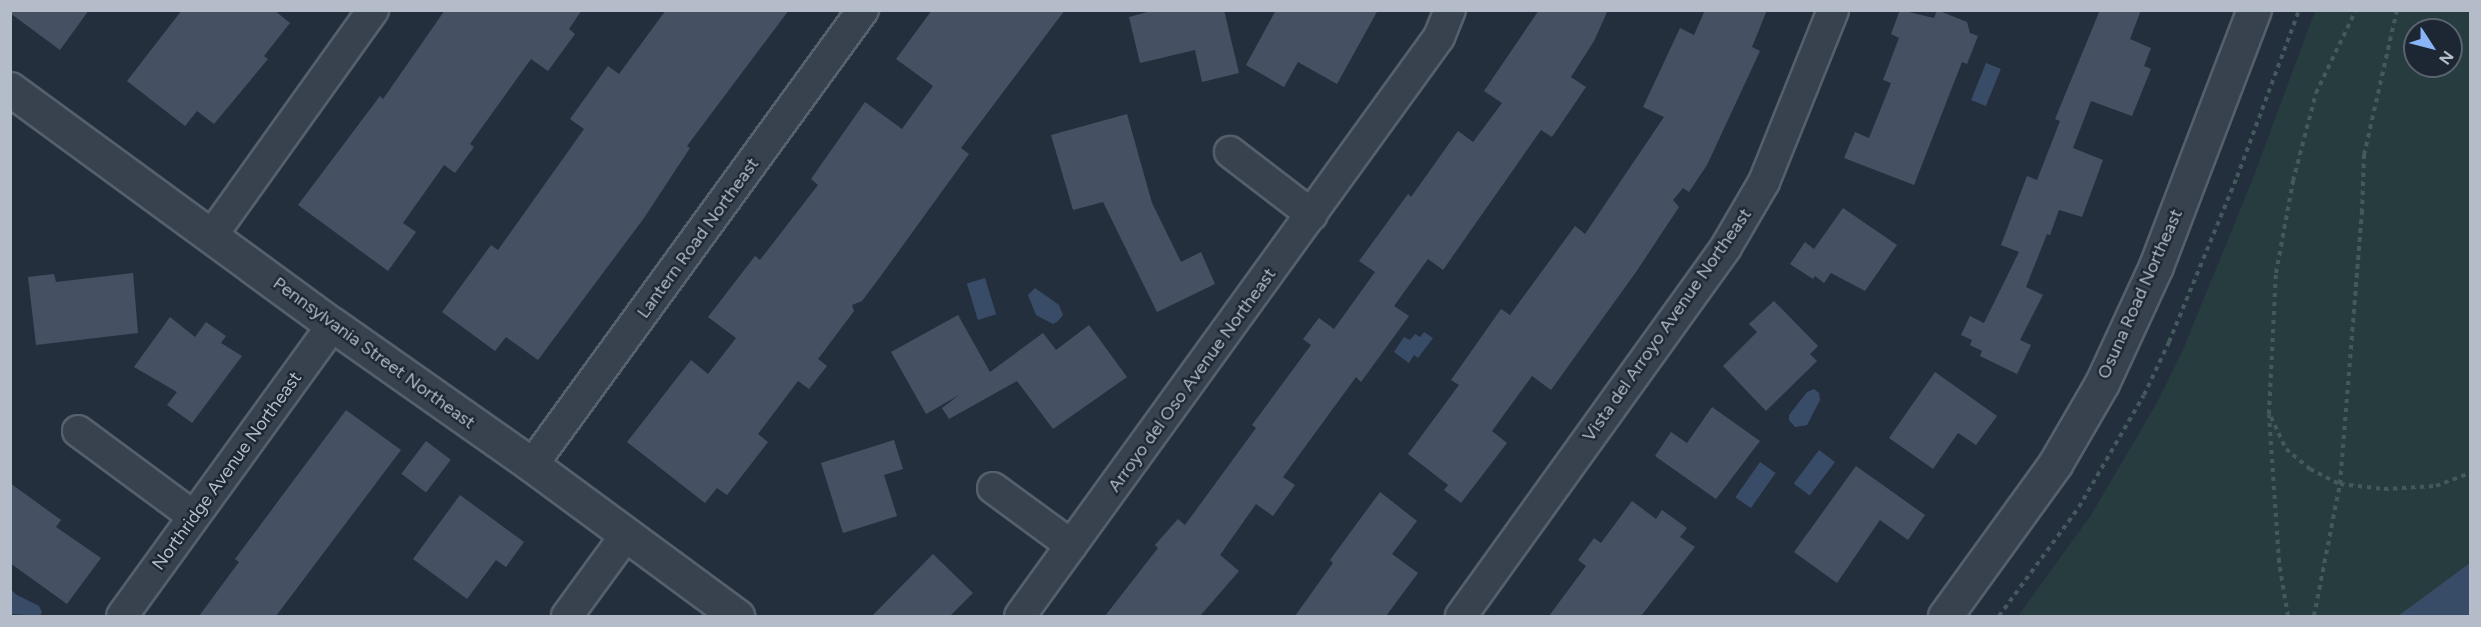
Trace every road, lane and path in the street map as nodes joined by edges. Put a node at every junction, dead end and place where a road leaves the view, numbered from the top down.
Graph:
1 (373, 10) edge
2 (863, 10) edge
3 (1450, 10) edge
4 (1833, 10) edge
5 (2254, 10) edge
6 (2299, 10) edge
7 (2355, 10) edge
8 (2397, 10) edge
9 (10, 89) edge
10 (1230, 152) dead end
11 (1312, 215) junction
12 (212, 235) junction
13 (333, 325) junction
14 (2269, 414) junction
15 (78, 431) dead end
16 (532, 465) junction
17 (2470, 473) edge
18 (2340, 484) junction
19 (993, 488) dead end
20 (193, 516) junction
21 (626, 535) junction
22 (1071, 545) junction
23 (122, 616) edge
24 (567, 616) edge
25 (737, 616) edge
26 (1020, 616) edge
27 (1461, 616) edge
28 (1945, 616) edge
29 (1999, 616) edge
30 (2288, 616) edge
31 (2314, 616) edge

1 - 12 street
2 - 16 street, Lantern Road Northeast
3 - 11 street, Arroyo del Oso Avenue Northeast
4 - 27 street, Vista del Arroyo Avenue Northeast
5 - 28 street, Osuna Road Northeast
6 - 29 path
7 - 14 path
8 - 18 path
9 - 12 street, Pennsylvania Street Northeast
10 - 11 street
11 - 22 street, Arroyo del Oso Avenue Northeast
12 - 13 street, Pennsylvania Street Northeast
13 - 16 street, Pennsylvania Street Northeast
13 - 20 street, Northridge Avenue Northeast
14 - 18 path
14 - 30 path
15 - 20 street
16 - 21 street, Pennsylvania Street Northeast
17 - 18 path
18 - 31 path
19 - 22 street
20 - 23 street, Northridge Avenue Northeast
21 - 24 street
21 - 25 street, Pennsylvania Street Northeast
22 - 26 street, Arroyo del Oso Avenue Northeast

